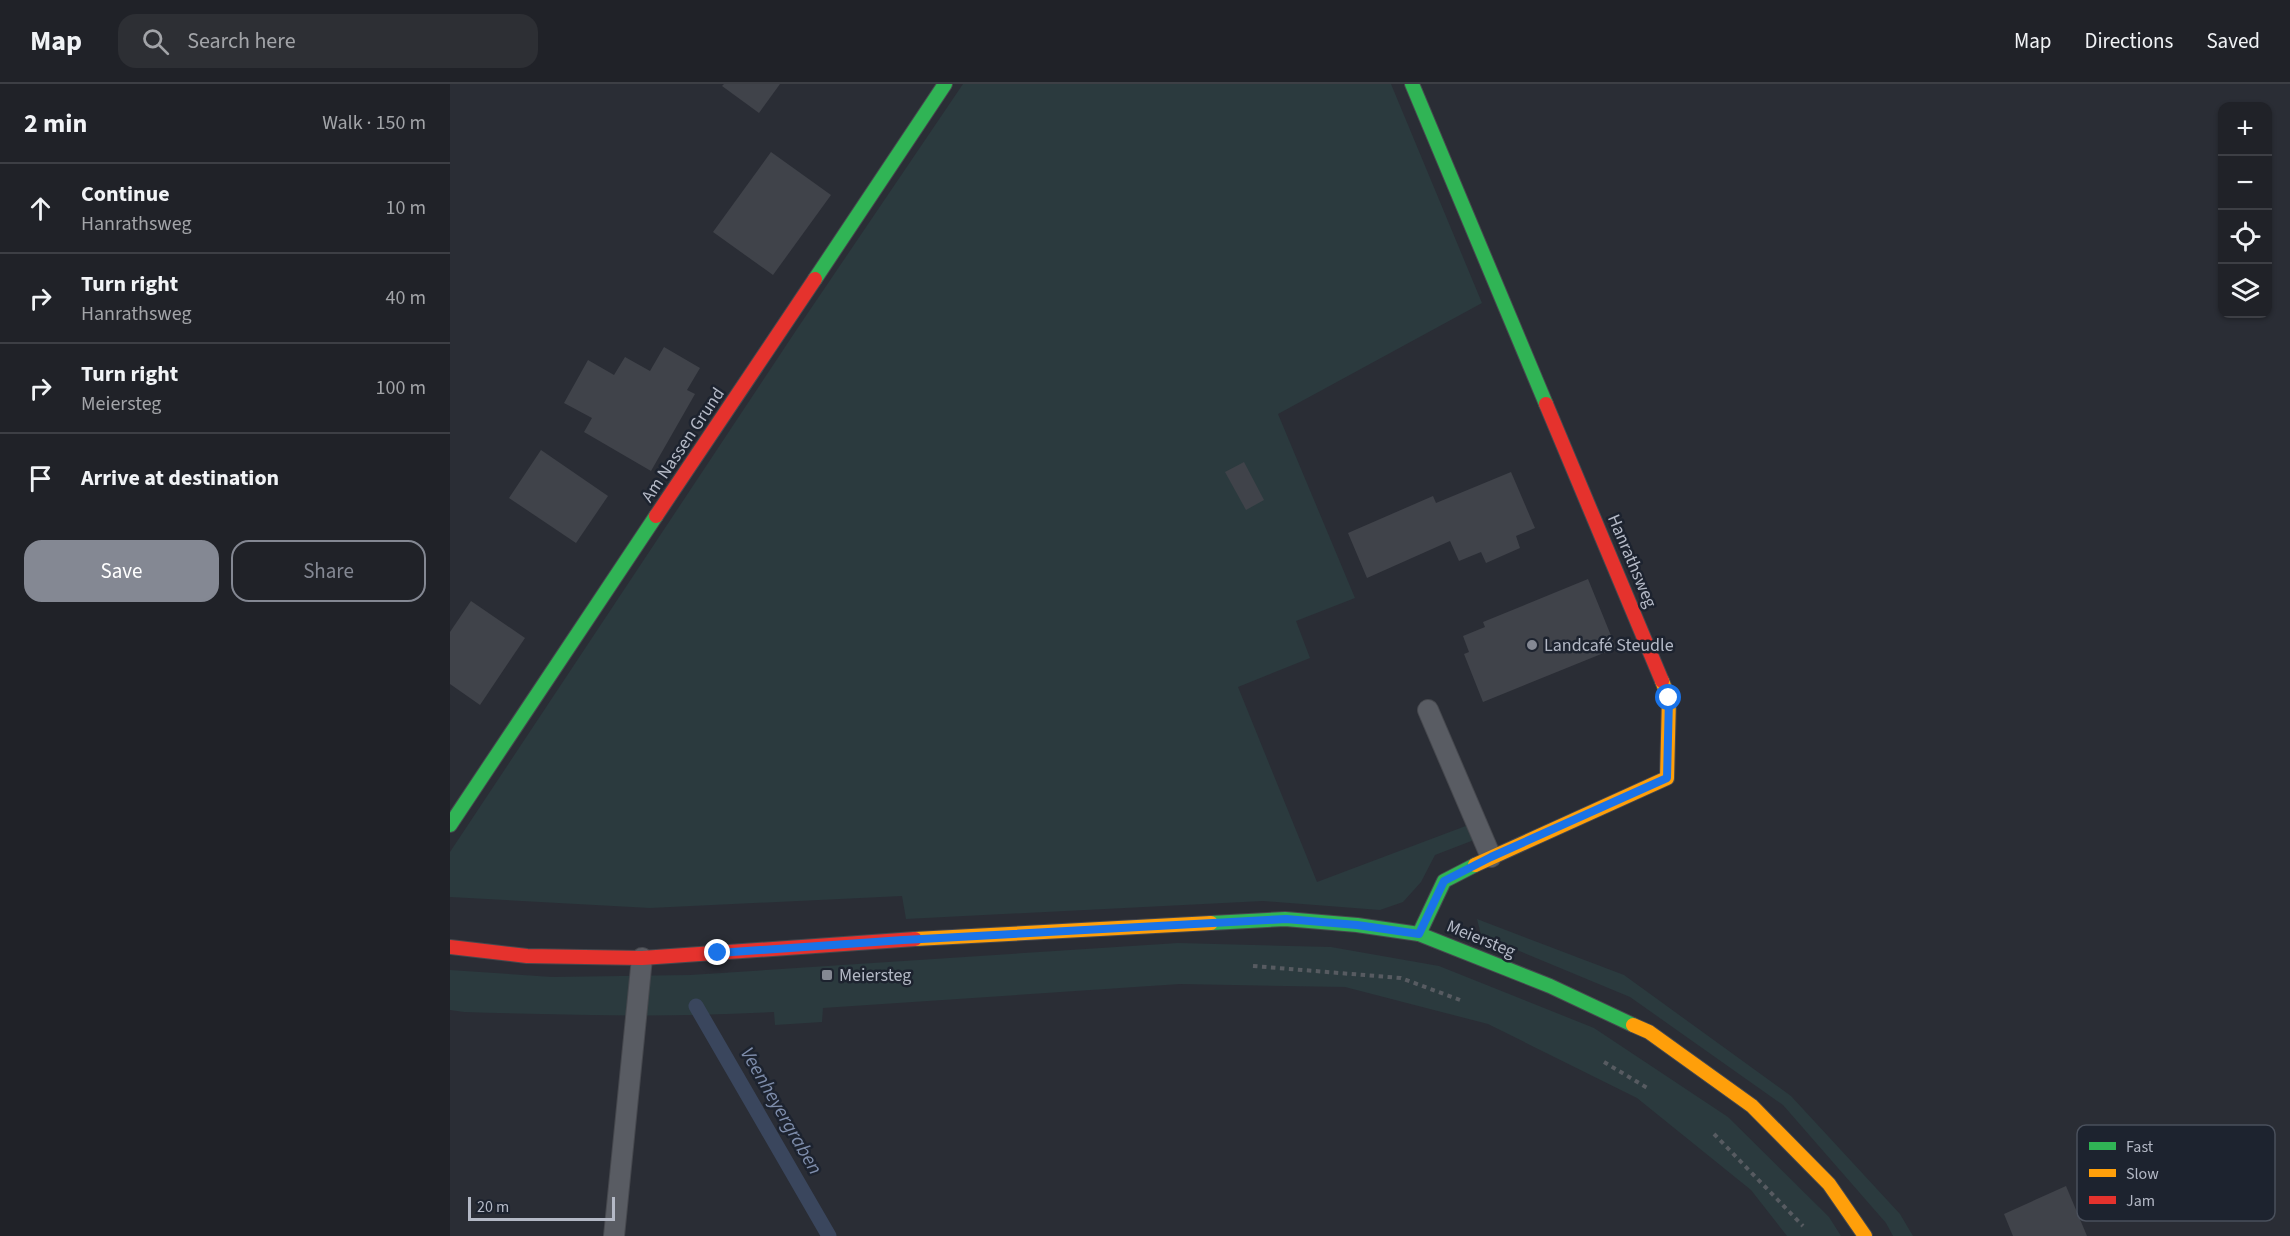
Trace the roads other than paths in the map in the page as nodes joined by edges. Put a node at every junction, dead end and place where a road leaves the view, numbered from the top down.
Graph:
1 (945, 84) edge
2 (1412, 84) edge
3 (1428, 710) dead end
4 (450, 825) edge
5 (1491, 857) junction
6 (1419, 934) junction
7 (450, 947) edge
8 (642, 958) junction
9 (614, 1236) edge
10 (1865, 1236) edge

1 - 4 street, Am Nassen Grund
2 - 5 street, Hanrathsweg
3 - 5 lane
5 - 6 street, Hanrathsweg
6 - 8 street, Meiersteg
6 - 10 street, Meiersteg
7 - 8 street, Meiersteg
8 - 9 lane

